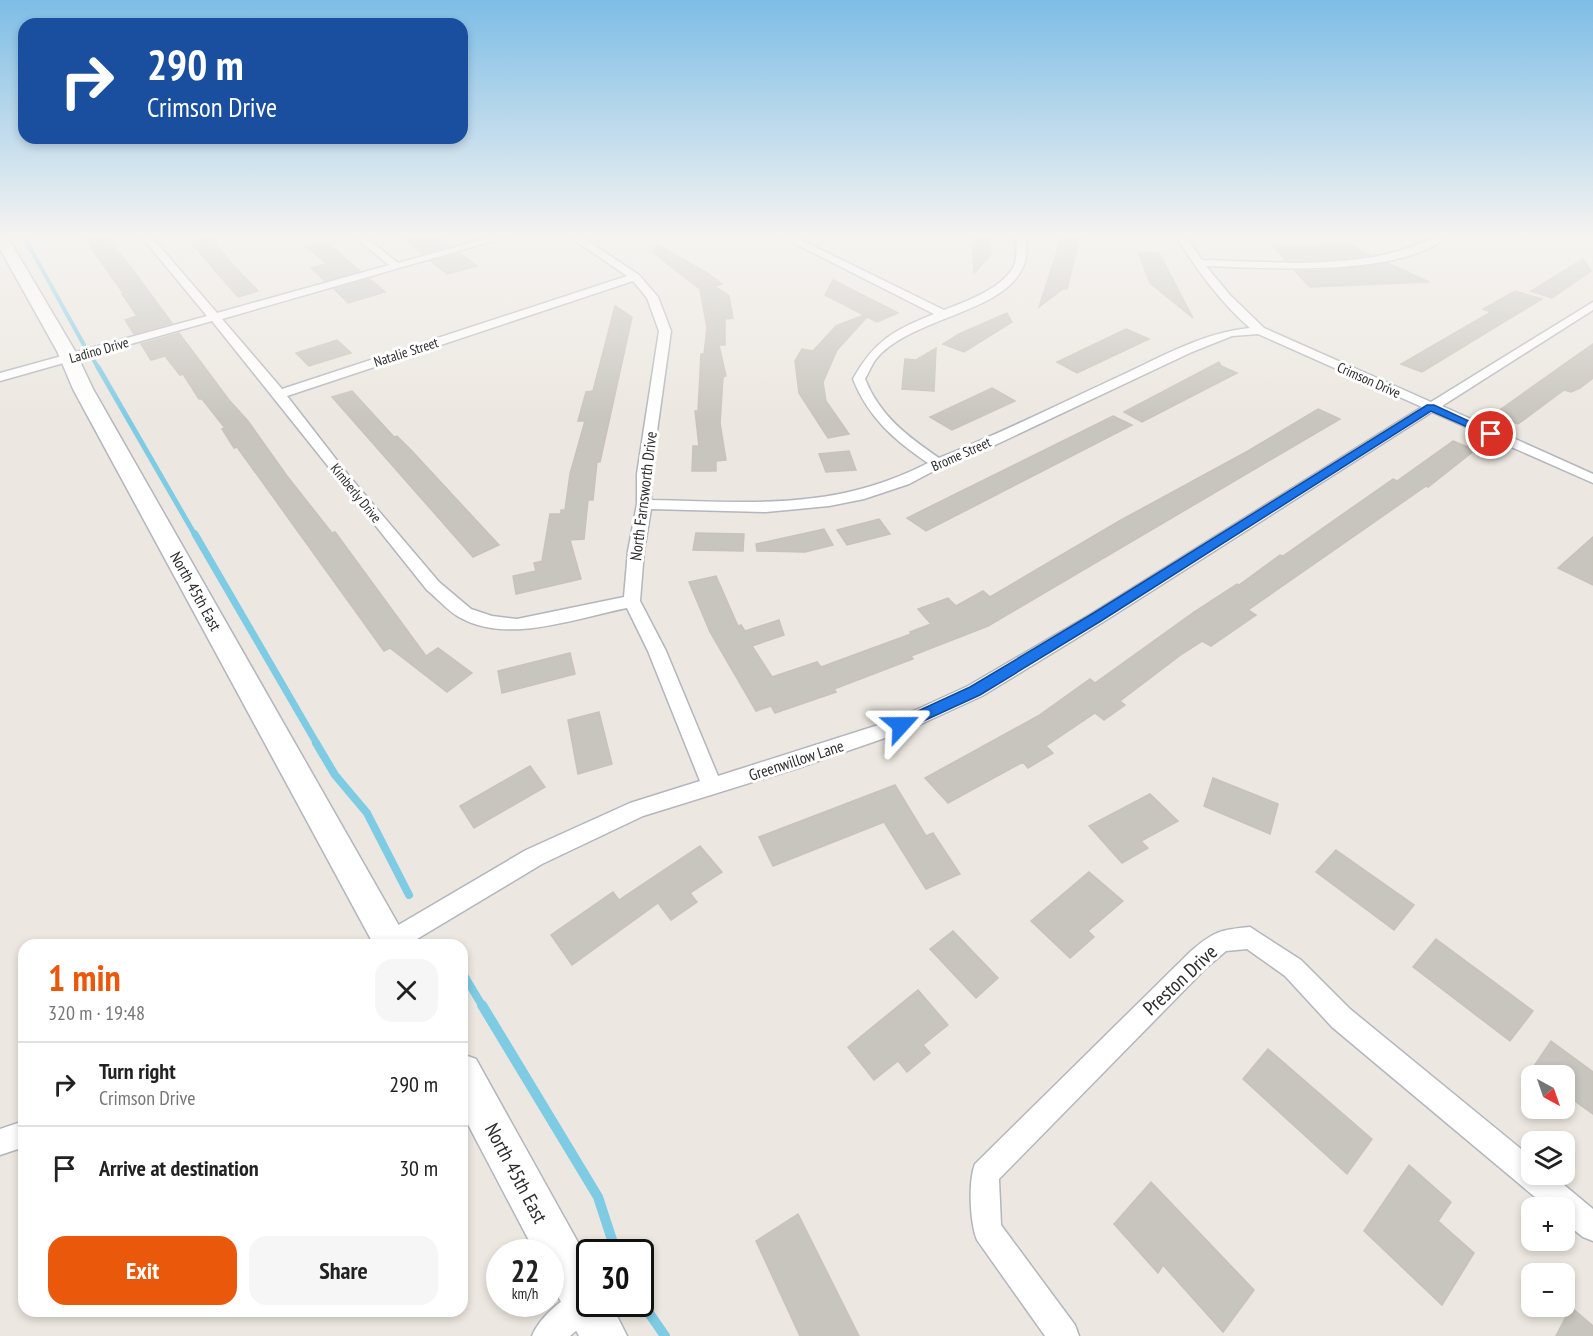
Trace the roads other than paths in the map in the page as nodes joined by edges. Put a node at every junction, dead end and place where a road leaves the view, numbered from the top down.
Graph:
1 (35, 297) edge
2 (197, 297) edge
3 (288, 297) edge
4 (573, 297) edge
5 (654, 297) edge
6 (911, 297) edge
7 (981, 297) edge
8 (1224, 297) edge
9 (1593, 305) edge
10 (943, 314) junction
11 (214, 318) junction
12 (1260, 330) junction
13 (69, 358) junction
14 (0, 377) edge
15 (279, 394) junction
16 (1431, 407) junction
17 (938, 463) junction
18 (1593, 479) edge
19 (644, 504) junction
20 (632, 601) junction
21 (712, 786) junction
22 (387, 939) edge
23 (398, 939) edge
24 (468, 1084) edge
25 (18, 1136) edge
26 (0, 1142) edge
27 (1593, 1227) edge
28 (595, 1319) edge
29 (547, 1336) edge
30 (1064, 1336) edge

1 - 13 main road, North 45th East
2 - 11 street, Kimberly Drive
3 - 11 street, Ladino Drive
4 - 15 street, Natalie Street
5 - 19 street, North Farnsworth Drive
6 - 10 street
7 - 10 street
8 - 12 street, Crimson Drive
9 - 16 street, Greenwillow Lane
10 - 17 street
11 - 13 street, Ladino Drive
11 - 15 street, Kimberly Drive
12 - 16 street, Crimson Drive
12 - 17 street, Brome Street
13 - 14 street, Ladino Drive
13 - 22 main road, North 45th East
15 - 20 street, Kimberly Drive
16 - 18 street, Crimson Drive
16 - 21 street, Greenwillow Lane
17 - 19 street, Brome Street
19 - 20 street, North Farnsworth Drive
20 - 21 street
21 - 23 street, Greenwillow Lane
24 - 28 main road, North 45th East
25 - 26 street
27 - 30 street, Preston Drive
28 - 29 street

